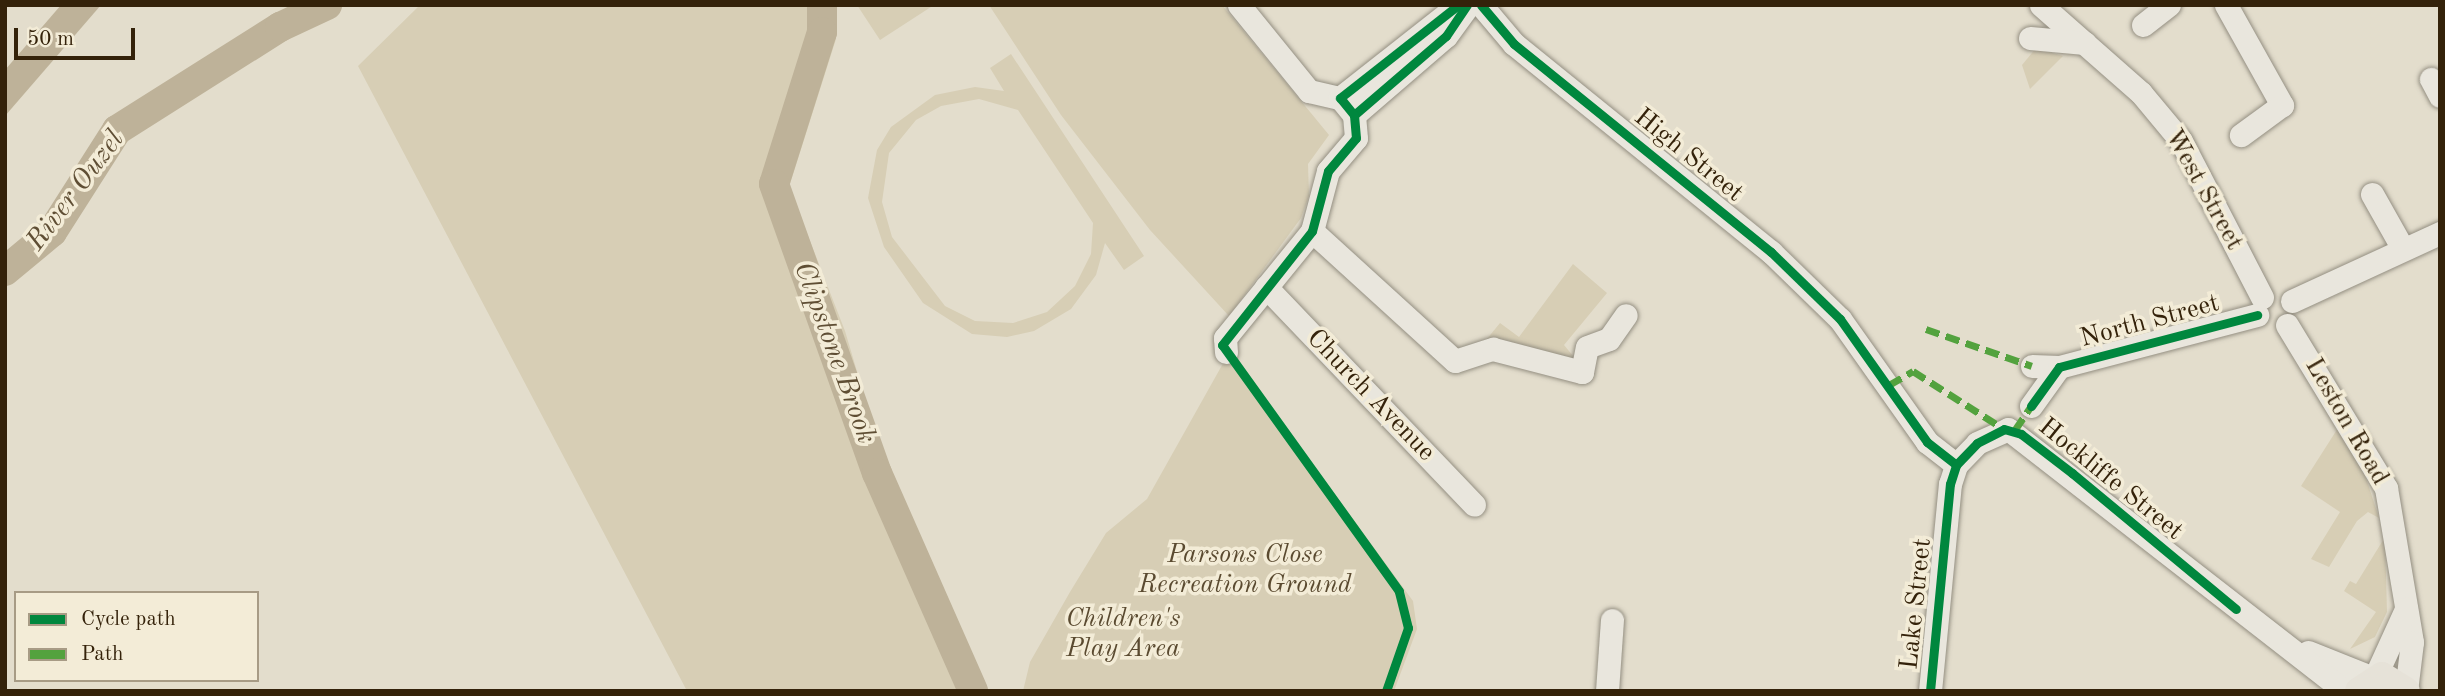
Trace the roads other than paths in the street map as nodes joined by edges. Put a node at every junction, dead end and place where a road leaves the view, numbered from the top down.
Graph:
1 (1239, 5) edge
2 (1458, 5) edge
3 (1467, 5) edge
4 (1480, 5) edge
5 (2041, 5) edge
6 (2169, 5) edge
7 (2226, 5) edge
8 (2143, 25) dead end
9 (2030, 38) dead end
10 (2085, 43) junction
11 (1347, 107) junction
12 (2241, 135) dead end
13 (2372, 194) dead end
14 (1312, 231) junction
15 (2440, 233) edge
16 (2403, 249) junction
17 (1266, 287) junction
18 (2258, 299) junction
19 (2292, 301) junction
20 (1626, 315) dead end
21 (2287, 325) junction
22 (1226, 352) dead end
23 (2032, 366) dead end
24 (2059, 367) junction
25 (2031, 406) dead end
26 (1956, 465) junction
27 (1474, 505) dead end
28 (2407, 606) junction
29 (1612, 620) dead end
30 (2286, 644) junction
31 (2369, 682) edge
32 (1607, 691) edge
33 (1930, 691) edge
34 (2344, 691) edge
35 (2406, 691) edge

1 - 11 street
2 - 11 street
3 - 11 street
4 - 26 street, High Street
5 - 10 street, West Street
6 - 8 street
7 - 12 street
9 - 10 street
10 - 18 street, West Street
11 - 14 street
13 - 16 street
14 - 17 street
14 - 20 street
15 - 16 street
16 - 19 street
17 - 22 street
17 - 27 street, Church Avenue
18 - 19 street
18 - 21 street
18 - 24 street, North Street
19 - 21 street
21 - 28 street, Leston Road
23 - 24 street
24 - 25 street, North Street
26 - 30 street, Hockliffe Street
26 - 33 street, Lake Street
28 - 31 street
28 - 35 street, Leston Road
29 - 32 street
30 - 31 street, Hockliffe Street
30 - 34 street, Hockliffe Street
31 - 35 main road

